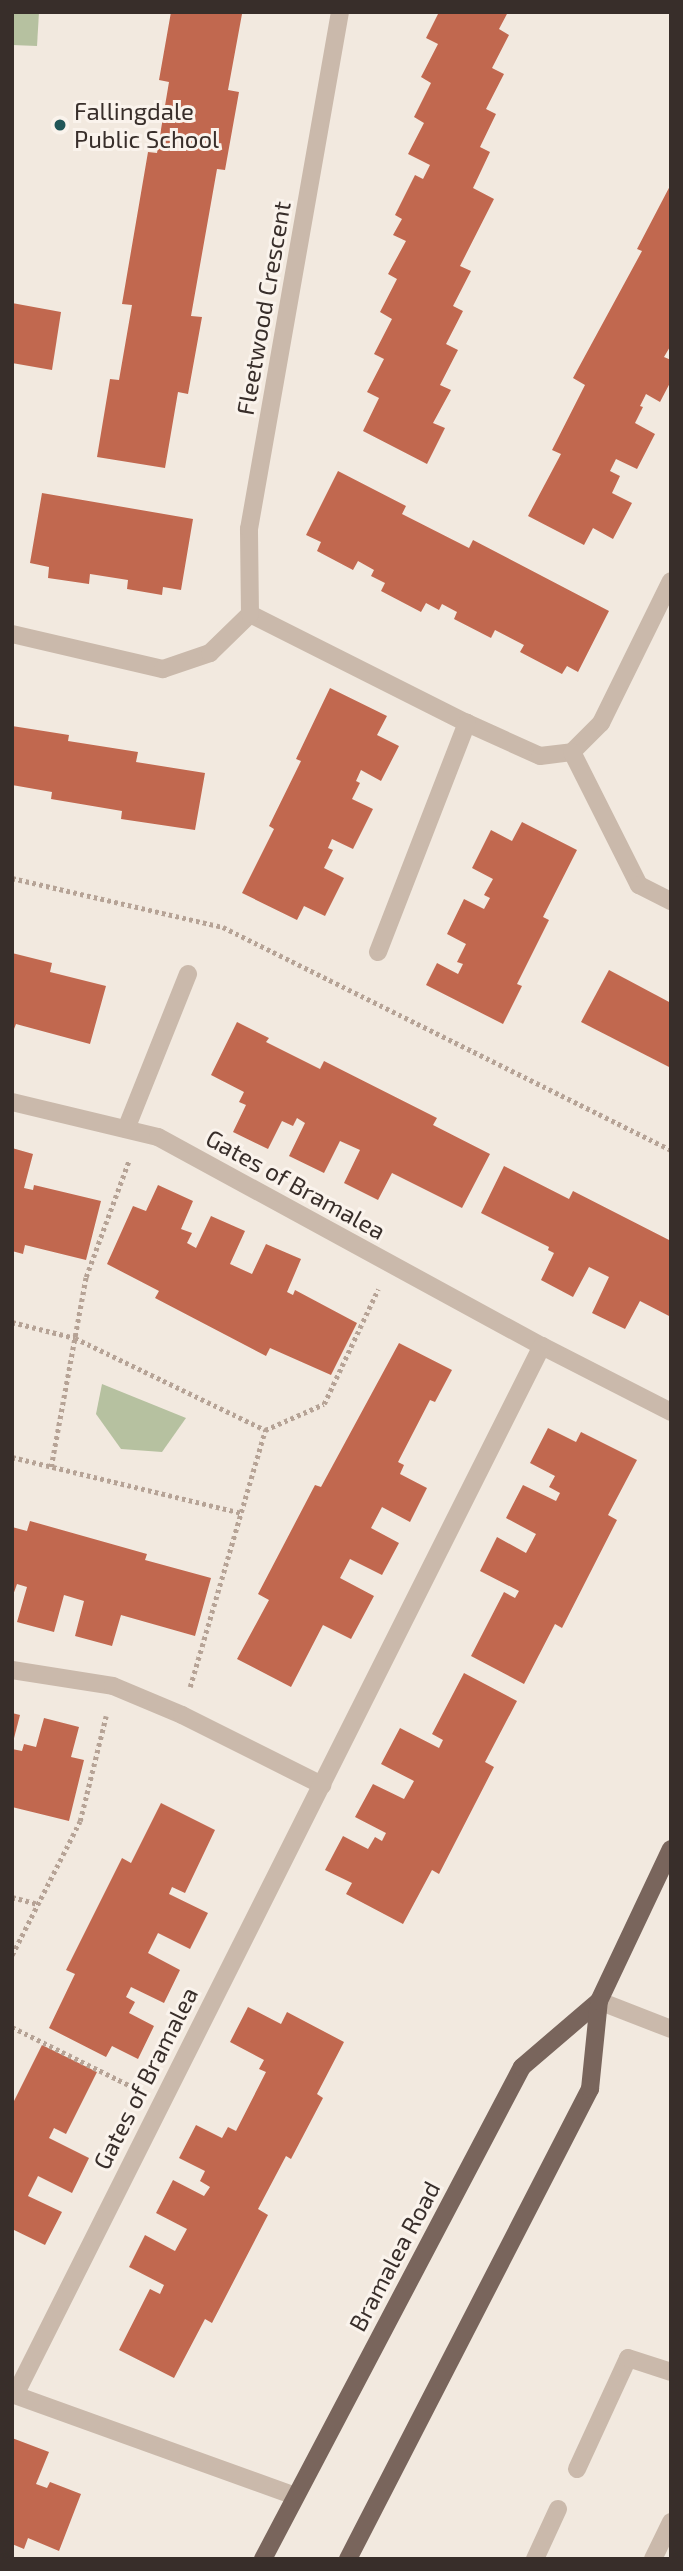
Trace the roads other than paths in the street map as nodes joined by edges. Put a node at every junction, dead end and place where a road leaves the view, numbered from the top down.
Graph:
1 (340, 12) edge
2 (671, 581) edge
3 (250, 614) junction
4 (12, 634) edge
5 (467, 723) junction
6 (572, 752) junction
7 (671, 901) edge
8 (378, 952) dead end
9 (188, 974) dead end
10 (12, 1102) edge
11 (132, 1131) junction
12 (542, 1346) junction
13 (671, 1412) edge
14 (12, 1670) edge
15 (322, 1785) junction
16 (671, 1849) edge
17 (599, 2001) junction
18 (671, 2029) edge
19 (671, 2372) edge
20 (13, 2395) edge
21 (577, 2469) dead end
22 (295, 2497) junction
23 (558, 2510) dead end
24 (671, 2522) edge
25 (263, 2559) edge
26 (348, 2559) edge
27 (535, 2559) edge
28 (653, 2559) edge

1 - 3 street, Fleetwood Crescent
2 - 6 street
3 - 4 street
3 - 5 street
5 - 6 street
5 - 8 street
6 - 7 street
9 - 11 street
10 - 11 street, Gates of Bramalea
11 - 12 street, Gates of Bramalea
12 - 13 street, Gates of Bramalea
12 - 15 street, Gates of Bramalea
14 - 15 street
15 - 20 street, Gates of Bramalea
16 - 17 main road, Bramalea Road
17 - 18 street
17 - 22 main road, Bramalea Road
17 - 26 main road, Bramalea Road
19 - 21 street
20 - 22 street, Gates of Bramalea
22 - 25 main road, Bramalea Road
23 - 27 street
24 - 28 street

